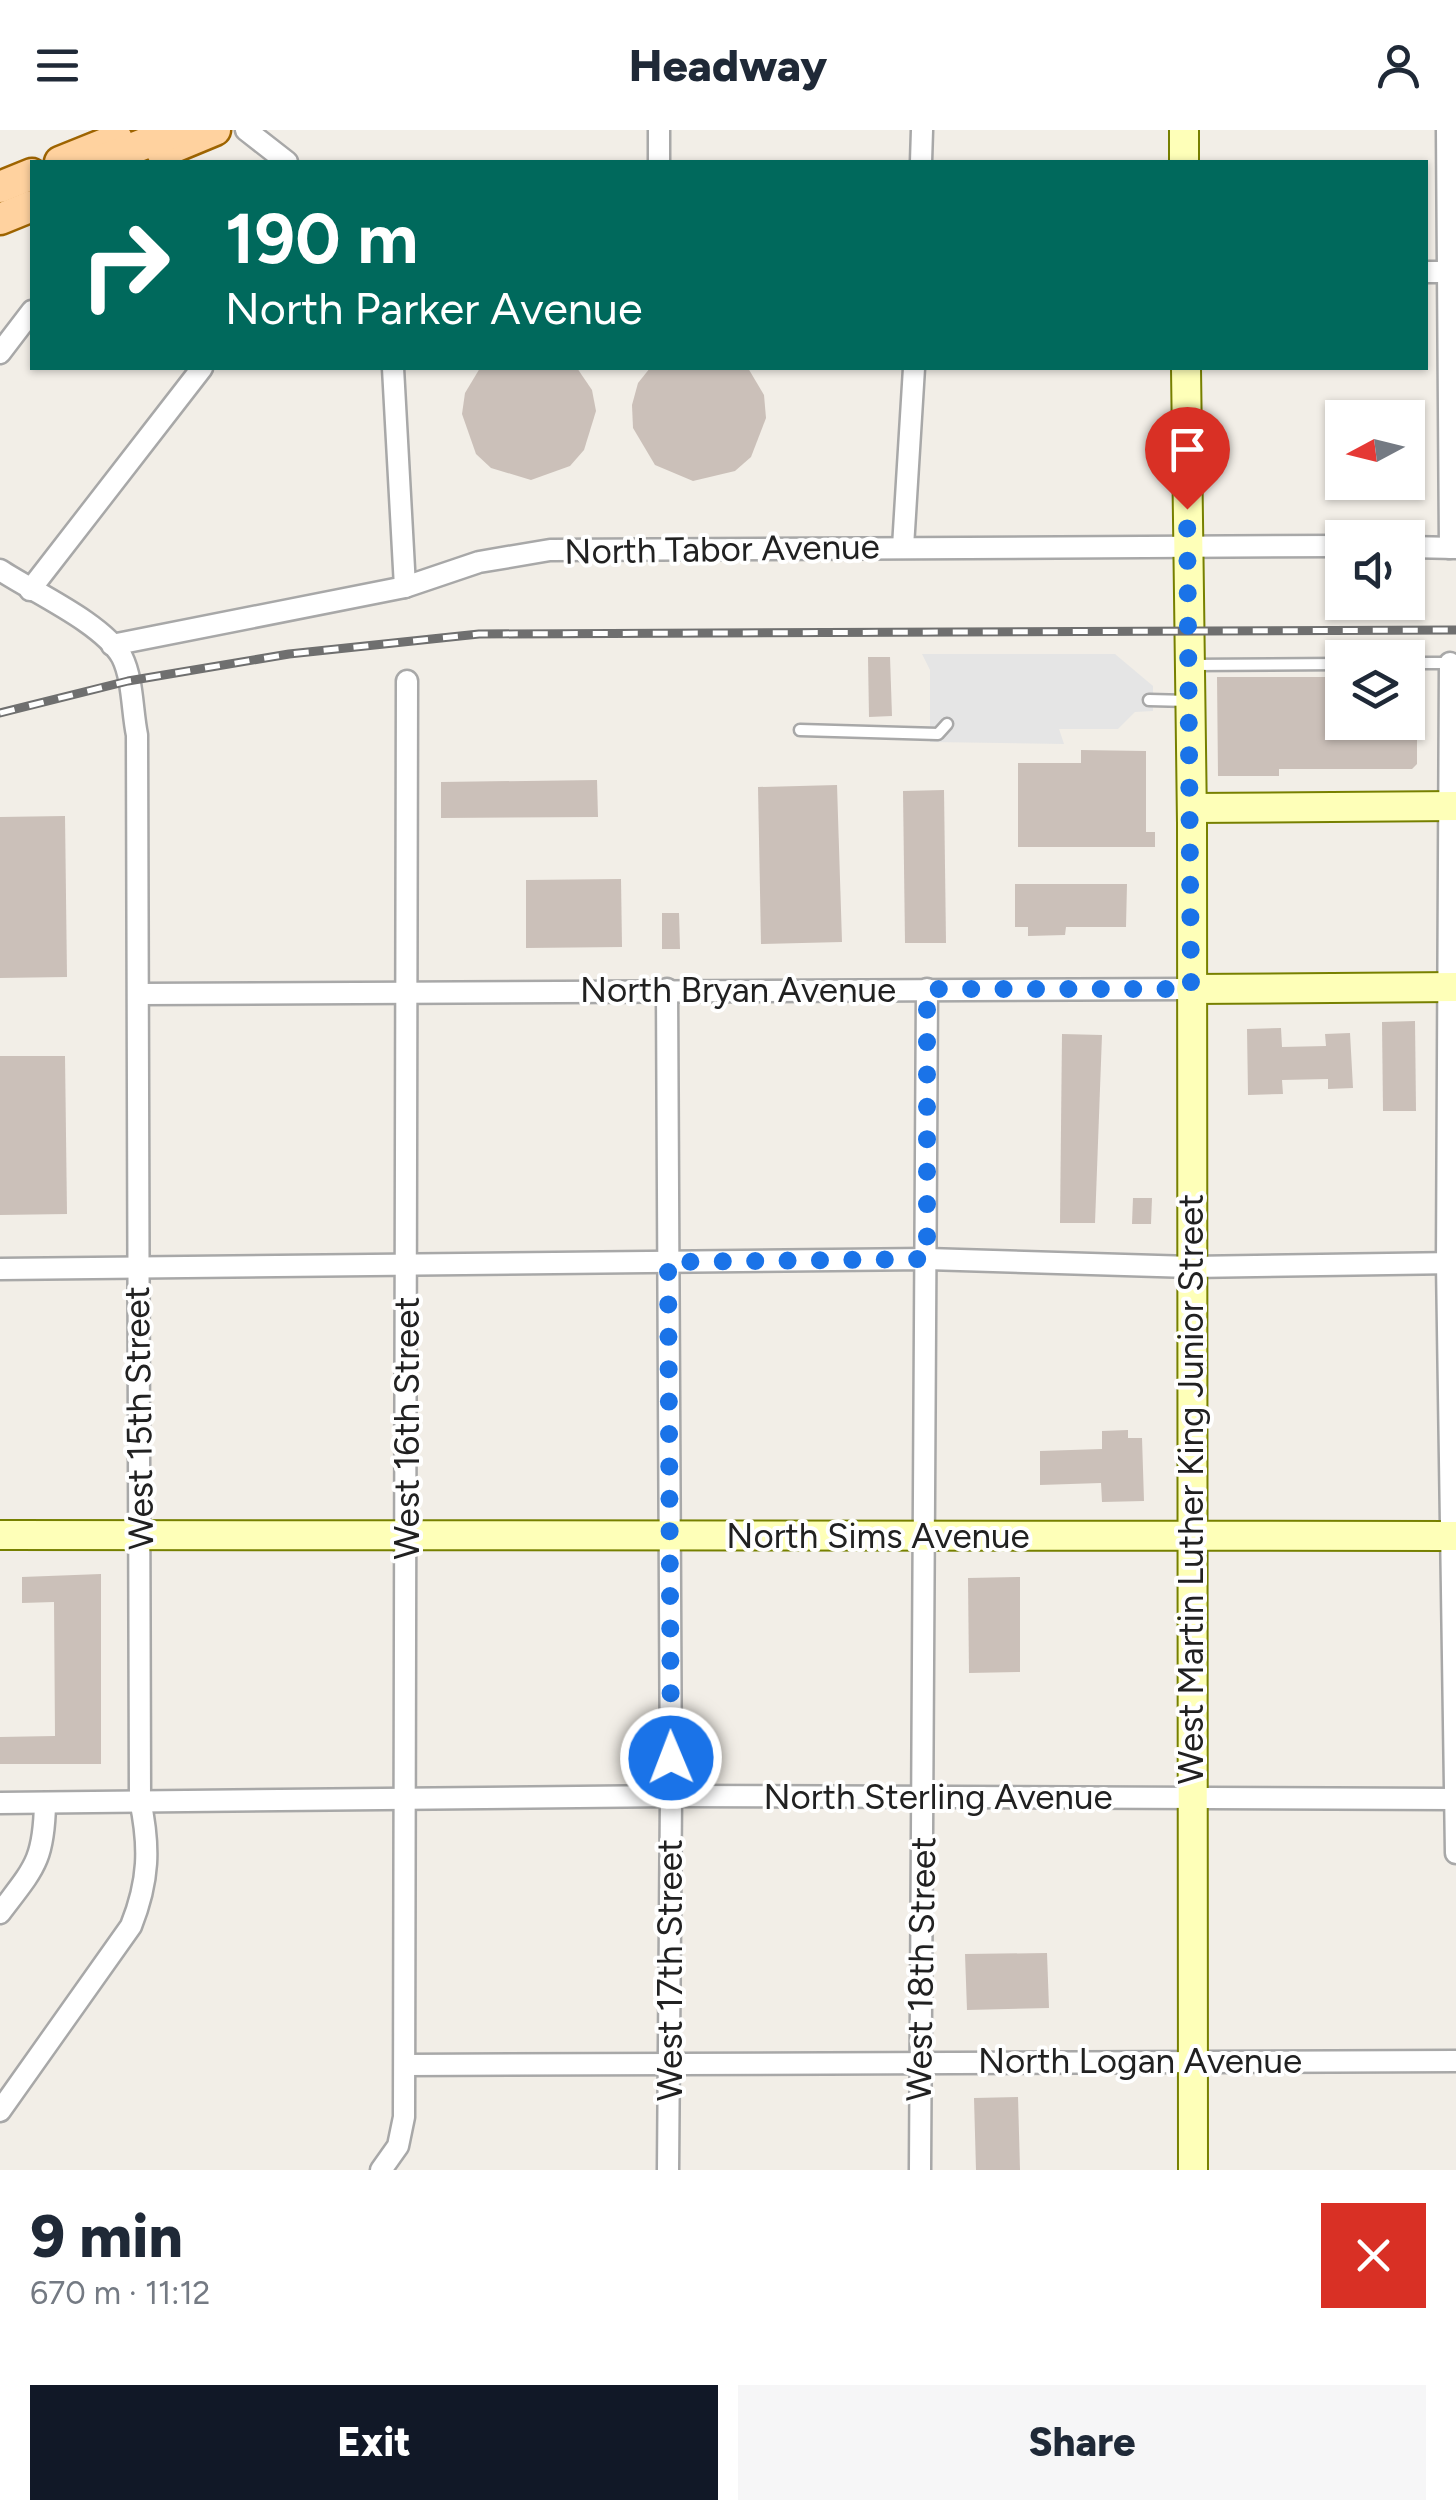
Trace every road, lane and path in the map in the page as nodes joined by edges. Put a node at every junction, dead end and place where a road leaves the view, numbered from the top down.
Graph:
1 (138, 130) edge
2 (179, 130) edge
3 (216, 130) edge
4 (246, 130) edge
5 (659, 130) edge
6 (922, 130) edge
7 (1184, 130) edge
8 (1447, 130) edge
9 (65, 160) edge
10 (103, 160) edge
11 (141, 160) edge
12 (285, 160) edge
13 (659, 160) edge
14 (921, 160) edge
15 (1184, 160) edge
16 (30, 175) edge
17 (0, 187) edge
18 (1452, 272) edge
19 (30, 314) edge
20 (0, 353) edge
21 (200, 370) edge
22 (393, 370) edge
23 (914, 370) edge
24 (1186, 370) edge
25 (1187, 544) junction
26 (903, 546) junction
27 (1325, 546) edge
28 (1425, 547) edge
29 (1453, 548) edge
30 (0, 570) edge
31 (404, 587) junction
32 (30, 590) junction
33 (112, 645) junction
34 (1453, 663) edge
35 (1325, 664) edge
36 (1425, 664) edge
37 (1190, 665) junction
38 (407, 680) dead end
39 (1149, 700) dead end
40 (1190, 701) junction
41 (948, 724) dead end
42 (800, 730) dead end
43 (1192, 816) junction
44 (1453, 816) edge
45 (1451, 987) edge
46 (927, 989) junction
47 (1191, 989) junction
48 (666, 990) junction
49 (407, 992) junction
50 (140, 994) junction
51 (927, 1259) junction
52 (668, 1262) junction
53 (1452, 1263) edge
54 (408, 1264) junction
55 (1192, 1266) junction
56 (138, 1267) junction
57 (0, 1269) edge
58 (141, 1534) junction
59 (0, 1535) edge
60 (407, 1536) junction
61 (669, 1536) junction
62 (925, 1536) junction
63 (1192, 1536) junction
64 (1452, 1536) edge
65 (671, 1796) junction
66 (922, 1796) junction
67 (403, 1798) junction
68 (1192, 1799) junction
69 (1456, 1799) edge
70 (140, 1800) junction
71 (0, 1803) edge
72 (45, 1803) junction
73 (1456, 1853) edge
74 (0, 1913) edge
75 (919, 2061) junction
76 (1456, 2061) edge
77 (1193, 2062) junction
78 (405, 2065) junction
79 (670, 2065) junction
80 (0, 2111) edge
81 (381, 2170) edge
82 (668, 2170) edge
83 (920, 2170) edge
84 (1193, 2170) edge

1 - 9 main road
2 - 10 main road
3 - 11 main road
4 - 12 street
5 - 13 street
6 - 14 street
7 - 15 street
8 - 18 street
16 - 17 main road
18 - 29 street
19 - 20 street
21 - 32 street
22 - 31 street
23 - 26 street
24 - 25 street, West Martin Luther King Junior Street
25 - 26 street, North Tabor Avenue
25 - 27 street, North Tabor Avenue
25 - 37 street, West Martin Luther King Junior Street
26 - 31 street, North Tabor Avenue
28 - 29 street
30 - 32 street
31 - 33 street, North Tabor Avenue
32 - 33 street
33 - 50 street, West 15th Street
34 - 36 lane
34 - 44 street
35 - 37 lane
37 - 40 street, West Martin Luther King Junior Street
38 - 49 street, West 16th Street
39 - 40 lane
40 - 43 street, West Martin Luther King Junior Street
41 - 42 lane
43 - 44 street
43 - 47 street, West Martin Luther King Junior Street
44 - 45 street
45 - 47 street, North Bryan Avenue
45 - 53 street
46 - 47 street, North Bryan Avenue
46 - 48 street, North Bryan Avenue
46 - 51 street, West 18th Street
47 - 55 street, West Martin Luther King Junior Street
48 - 49 street, North Bryan Avenue
48 - 52 street, West 17th Street
49 - 50 street, North Bryan Avenue
49 - 54 street, West 16th Street
50 - 56 street, West 15th Street
51 - 52 street
51 - 55 street
51 - 62 street, West 18th Street
52 - 54 street
52 - 61 street, West 17th Street
53 - 55 street
53 - 64 street
54 - 56 street
54 - 60 street, West 16th Street
55 - 63 street, West Martin Luther King Junior Street
56 - 57 street
56 - 58 street, West 15th Street
58 - 59 street, North Sims Avenue
58 - 60 street, North Sims Avenue
58 - 70 street, West 15th Street
60 - 61 street, North Sims Avenue
60 - 67 street, West 16th Street
61 - 62 street, North Sims Avenue
61 - 65 street, West 17th Street
62 - 63 street, North Sims Avenue
62 - 66 street, West 18th Street
63 - 64 street, North Sims Avenue
63 - 68 street, West Martin Luther King Junior Street
64 - 69 street
65 - 66 street, North Sterling Avenue
65 - 67 street, North Sterling Avenue
65 - 79 street, West 17th Street
66 - 68 street, North Sterling Avenue
66 - 75 street, West 18th Street
67 - 70 street, North Sterling Avenue
67 - 78 street, West 16th Street
68 - 69 street, North Sterling Avenue
68 - 77 street, West Martin Luther King Junior Street
69 - 73 street
70 - 72 street, North Sterling Avenue
70 - 80 street, West 15th Street
71 - 72 street, North Sterling Avenue
72 - 74 street
75 - 77 street, North Logan Avenue
75 - 79 street, North Logan Avenue
75 - 83 street, West 18th Street
76 - 77 street, North Logan Avenue
77 - 84 street, West Martin Luther King Junior Street
78 - 79 street, North Logan Avenue
78 - 81 street, West 16th Street
79 - 82 street, West 17th Street

